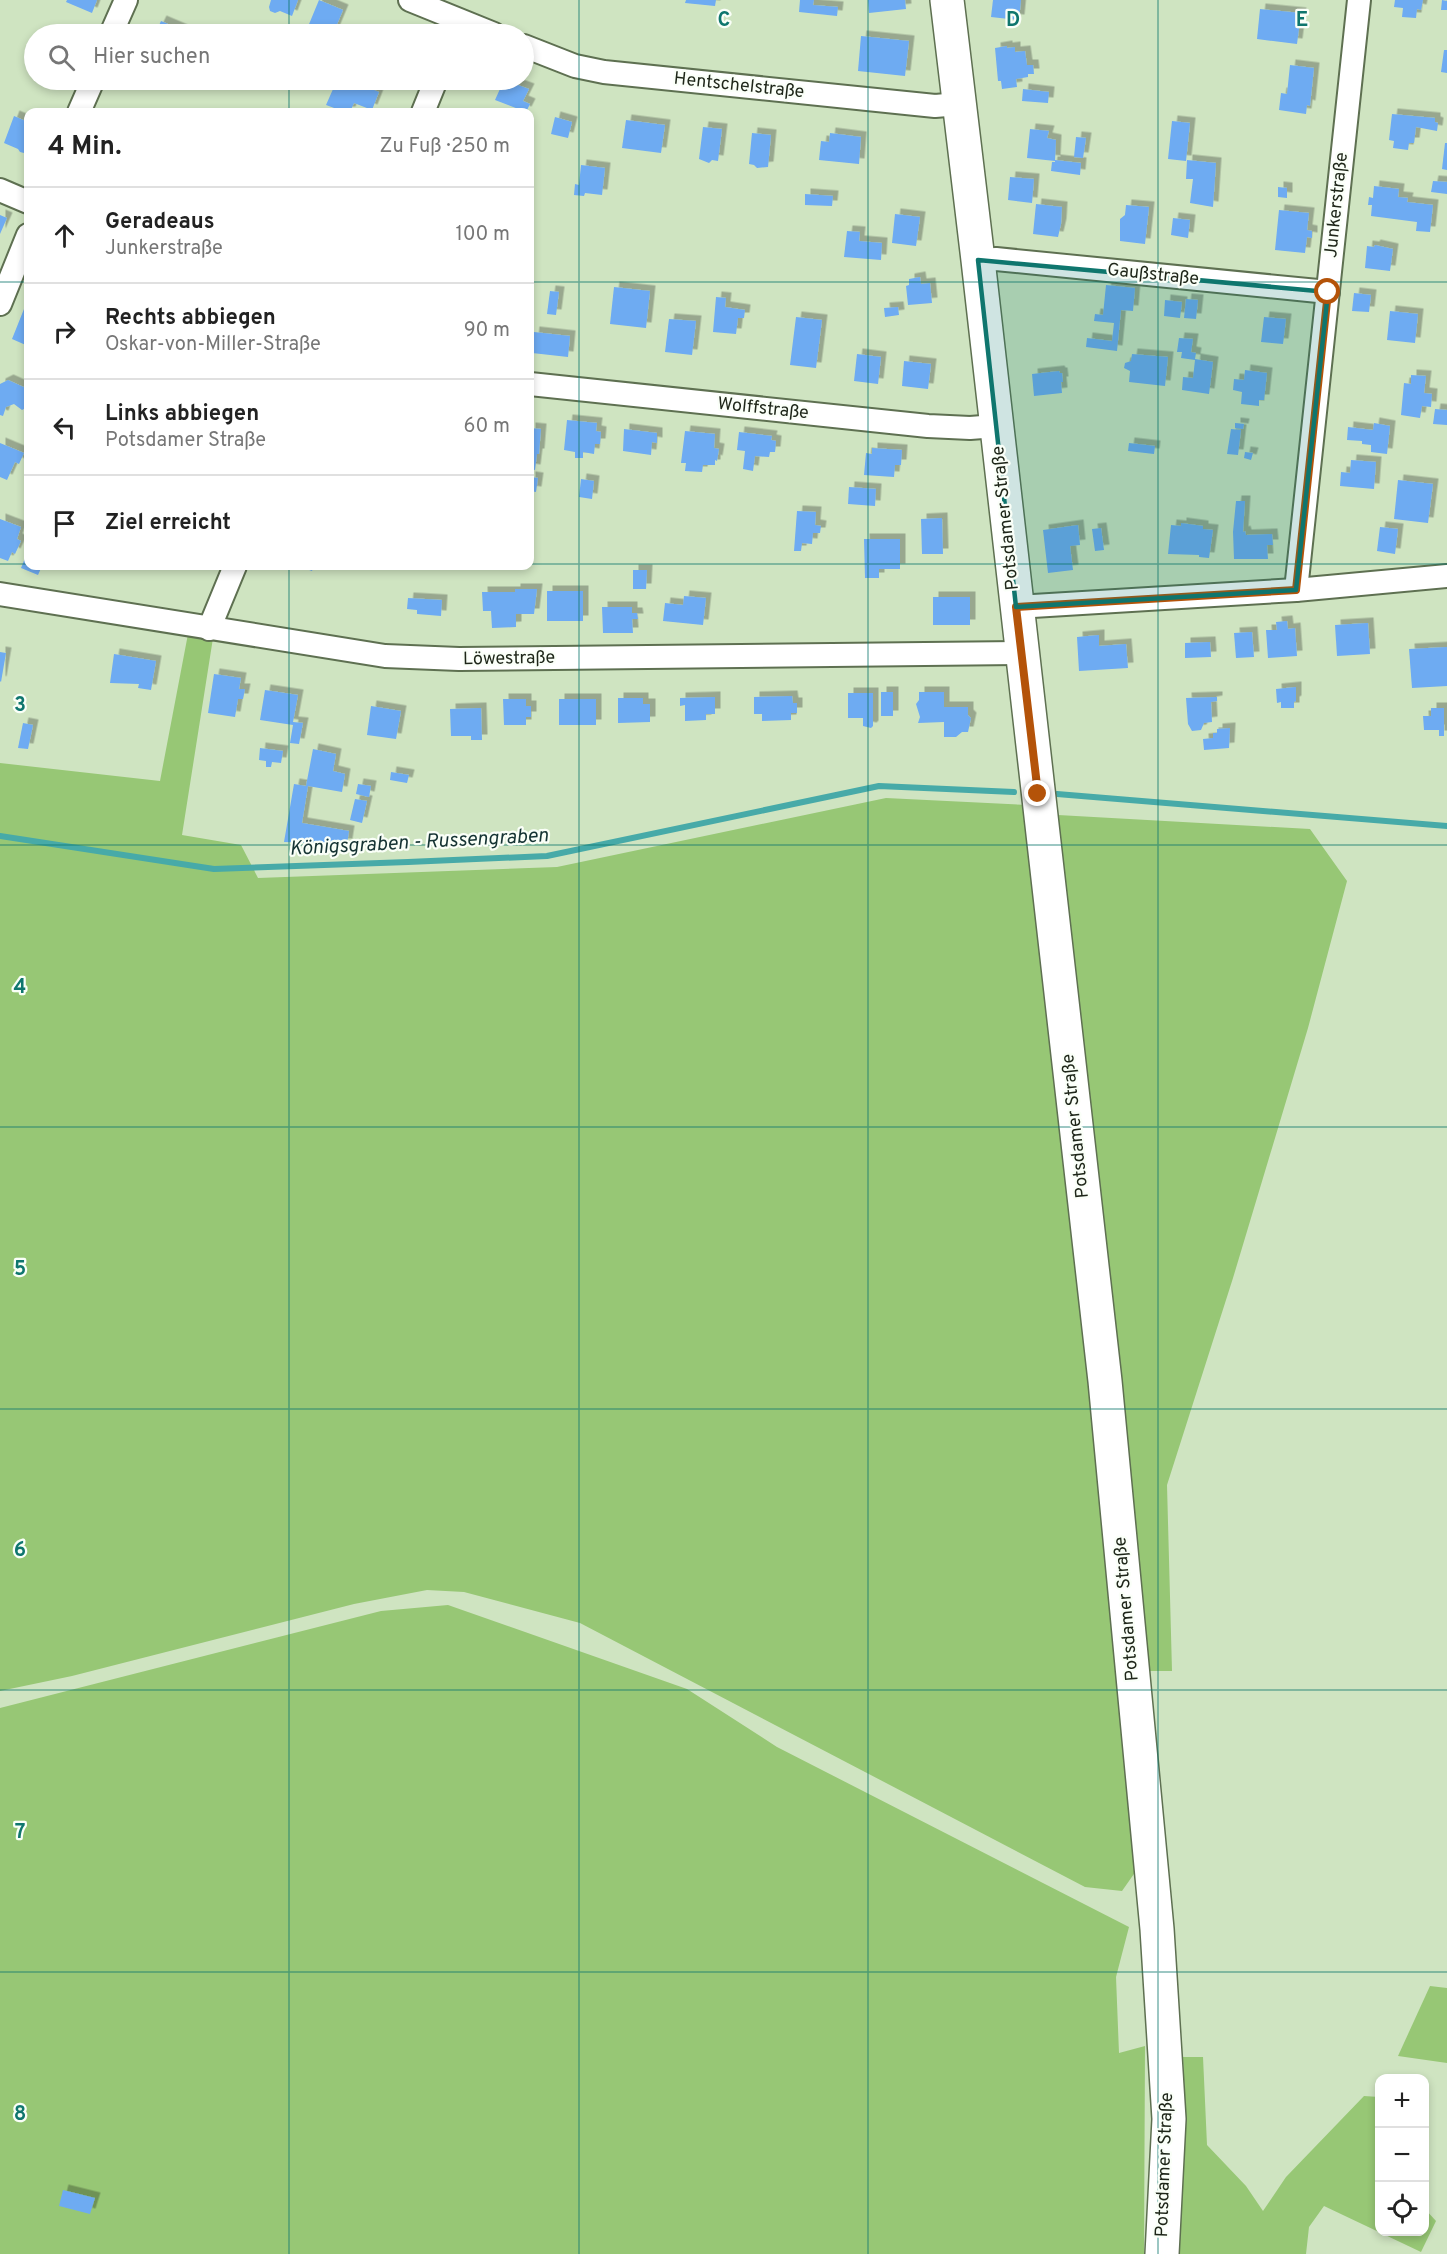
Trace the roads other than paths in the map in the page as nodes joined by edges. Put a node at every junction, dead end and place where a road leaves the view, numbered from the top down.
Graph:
1 (126, 0) edge
2 (410, 0) edge
3 (947, 0) edge
4 (1359, 0) edge
5 (115, 24) edge
6 (451, 24) edge
7 (534, 50) edge
8 (89, 90) edge
9 (432, 90) edge
10 (959, 104) junction
11 (81, 108) edge
12 (425, 108) edge
13 (0, 190) edge
14 (24, 200) edge
15 (24, 245) edge
16 (978, 260) junction
17 (1328, 292) junction
18 (0, 304) edge
19 (534, 384) edge
20 (996, 426) junction
21 (233, 570) edge
22 (1447, 576) edge
23 (1296, 590) junction
24 (0, 594) edge
25 (1016, 607) junction
26 (209, 629) junction
27 (1022, 653) junction
28 (1162, 2254) edge

1 - 5 street
2 - 6 street
3 - 10 street, Potsdamer Straße
4 - 17 street, Junkerstraße
7 - 10 street, Hentschelstraße
8 - 11 street
9 - 12 street
10 - 16 street, Potsdamer Straße
13 - 14 street
15 - 18 street
16 - 17 street, Gaußstraße
16 - 20 street, Potsdamer Straße
17 - 23 street, Junkerstraße
19 - 20 street, Wolffstraße
20 - 25 street, Potsdamer Straße
21 - 26 street
22 - 23 street
23 - 25 street
24 - 26 street, Löwestraße
25 - 27 street, Potsdamer Straße
26 - 27 street, Löwestraße
27 - 28 street, Potsdamer Straße

